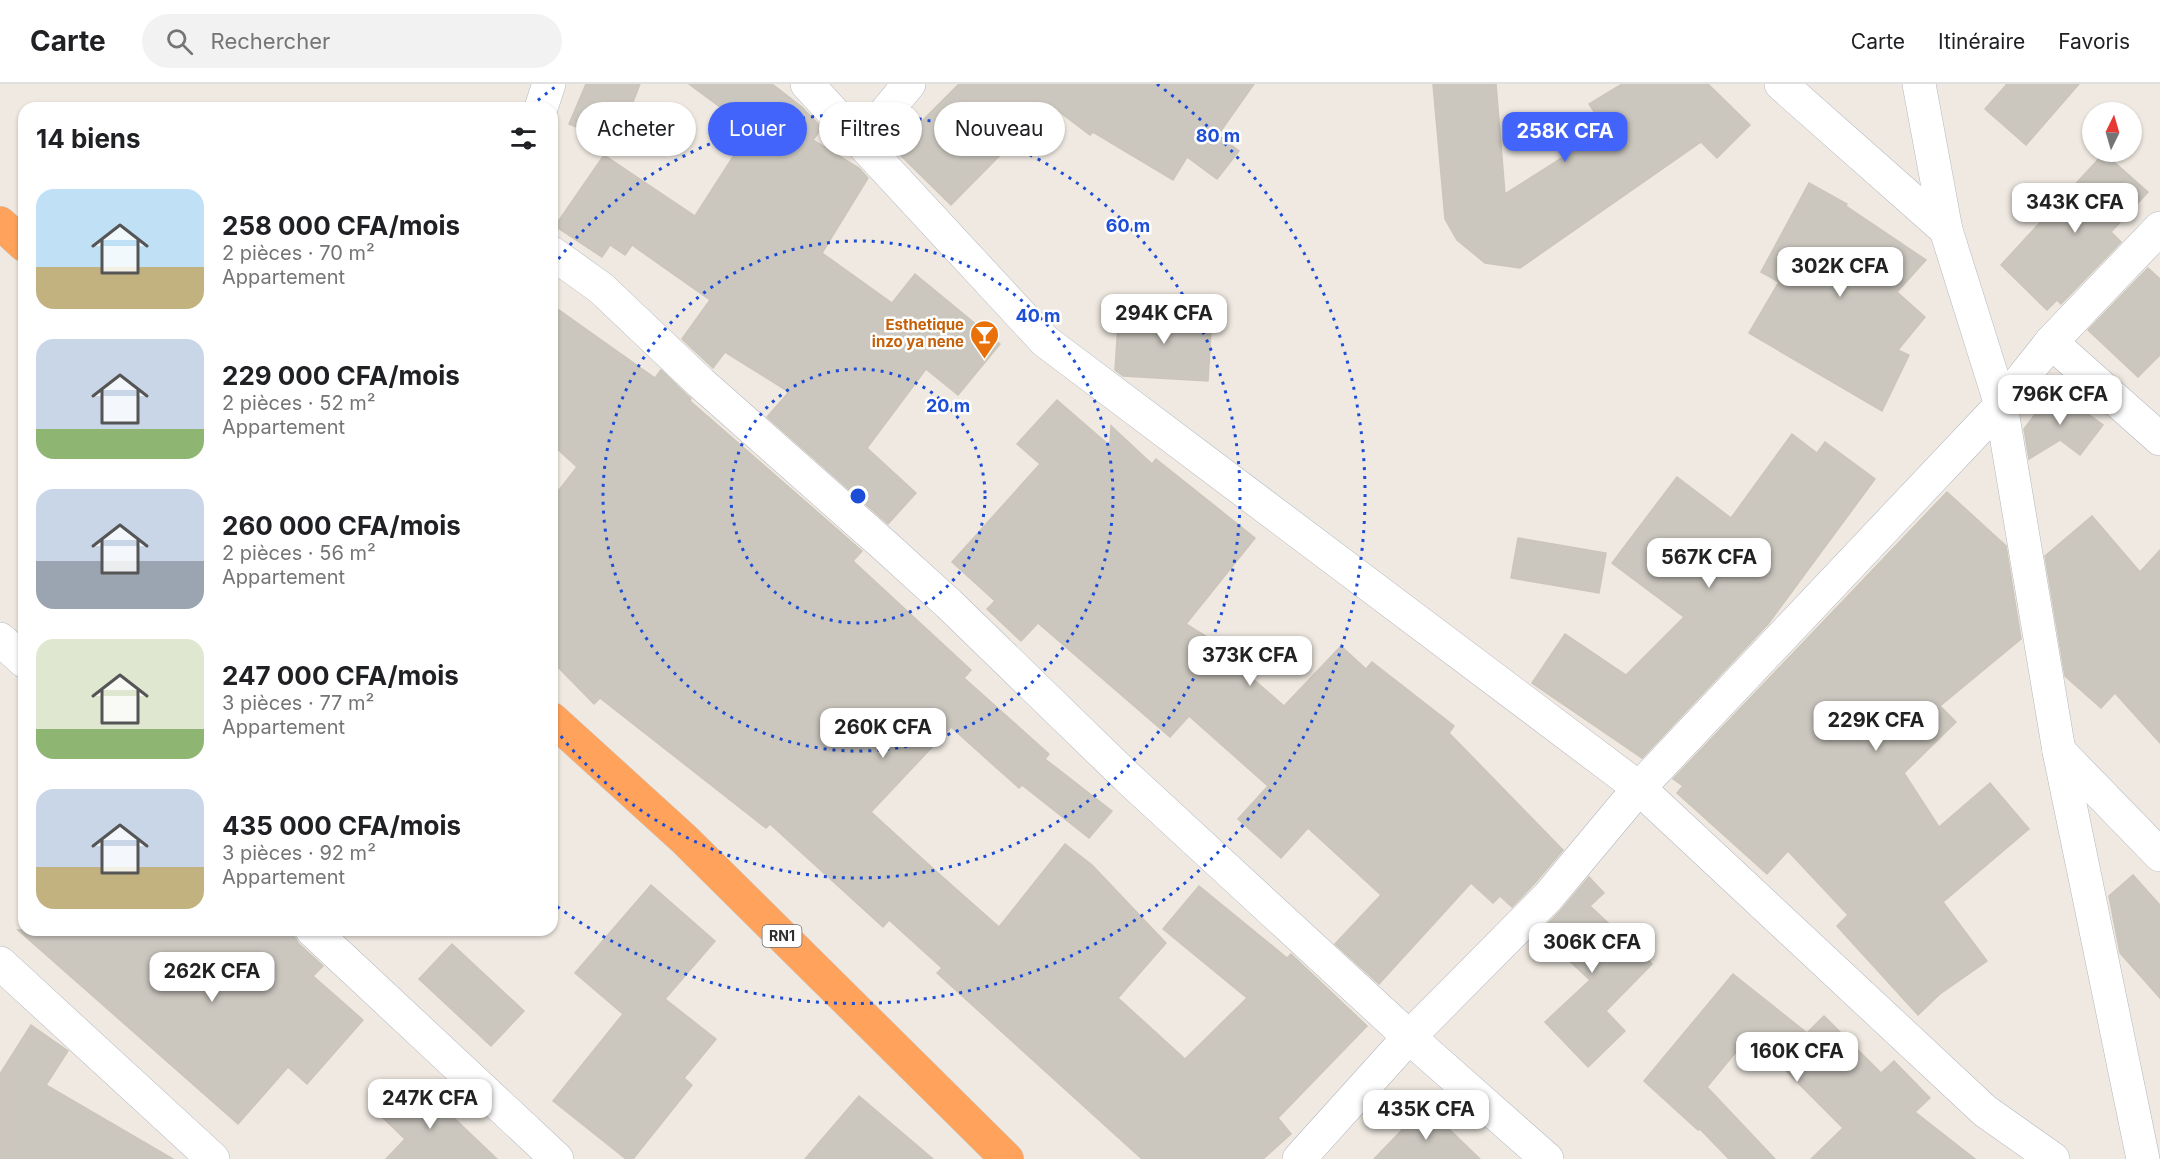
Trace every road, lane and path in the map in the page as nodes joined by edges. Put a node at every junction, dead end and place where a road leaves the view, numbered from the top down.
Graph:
1 (549, 84) edge
2 (807, 84) edge
3 (909, 84) edge
4 (1781, 84) edge
5 (1919, 84) edge
6 (543, 102) edge
7 (824, 102) edge
8 (894, 102) edge
9 (874, 156) edge
10 (0, 224) edge
11 (2160, 228) edge
12 (1946, 230) junction
13 (18, 240) edge
14 (558, 256) edge
15 (2051, 342) junction
16 (2001, 405) junction
17 (2160, 439) edge
18 (0, 639) edge
19 (18, 656) edge
20 (558, 724) edge
21 (2059, 751) junction
22 (1639, 788) junction
23 (2160, 855) edge
24 (318, 936) edge
25 (0, 963) edge
26 (1409, 1036) junction
27 (195, 1152) edge
28 (557, 1159) edge
29 (1007, 1159) edge
30 (1299, 1159) edge
31 (1547, 1159) edge
32 (2053, 1159) edge
33 (2143, 1159) edge

1 - 6 street
2 - 7 street
3 - 8 street
4 - 12 street
5 - 12 street
9 - 22 street
10 - 13 highway
11 - 15 street
12 - 16 street
14 - 26 street
15 - 16 street
15 - 17 street
16 - 21 street
16 - 22 street
18 - 19 street
20 - 29 highway, RN1
21 - 23 street
21 - 33 street
22 - 26 street
22 - 32 street
24 - 28 street
25 - 27 street
26 - 30 street
26 - 31 street

